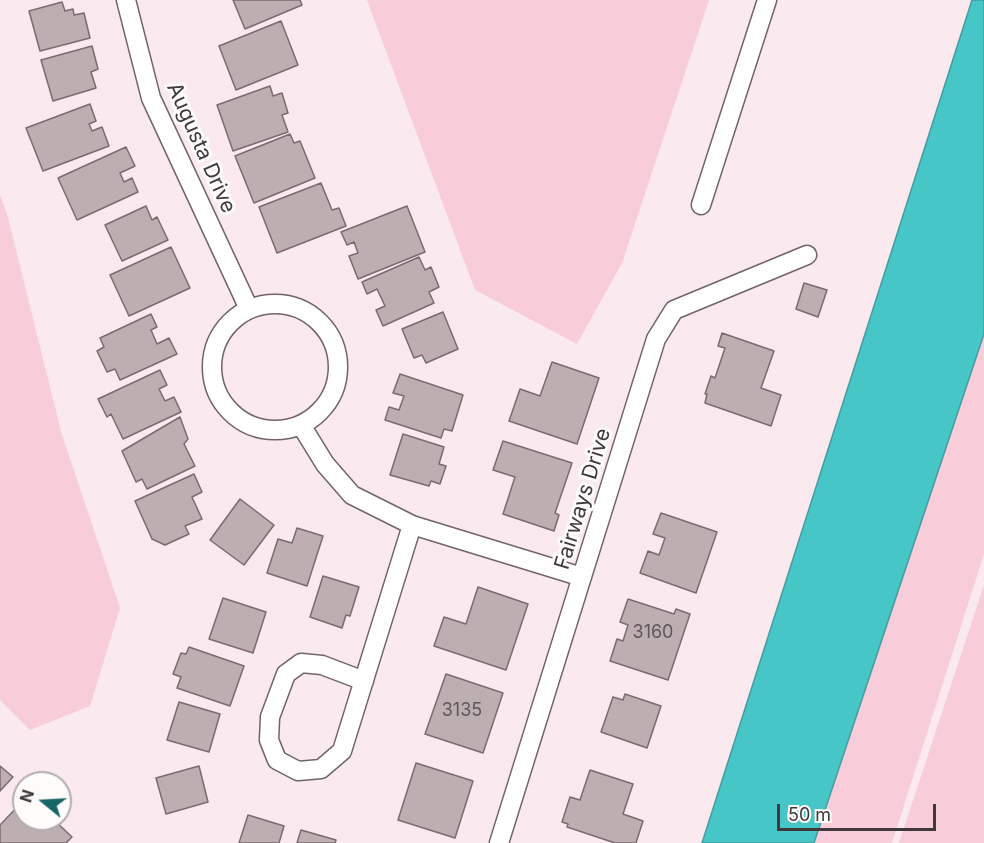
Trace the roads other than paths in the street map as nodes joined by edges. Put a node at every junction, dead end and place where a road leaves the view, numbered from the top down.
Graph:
1 (126, 0) edge
2 (767, 0) edge
3 (701, 205) dead end
4 (807, 255) dead end
5 (249, 309) junction
6 (301, 425) junction
7 (412, 525) junction
8 (582, 577) junction
9 (364, 681) junction
10 (499, 843) edge

1 - 5 street, Augusta Drive
2 - 3 street
4 - 8 street, Fairways Drive
5 - 6 street
5 - 6 street
6 - 7 street
7 - 8 street
7 - 9 street
8 - 10 street, Fairways Drive
9 - 9 street

